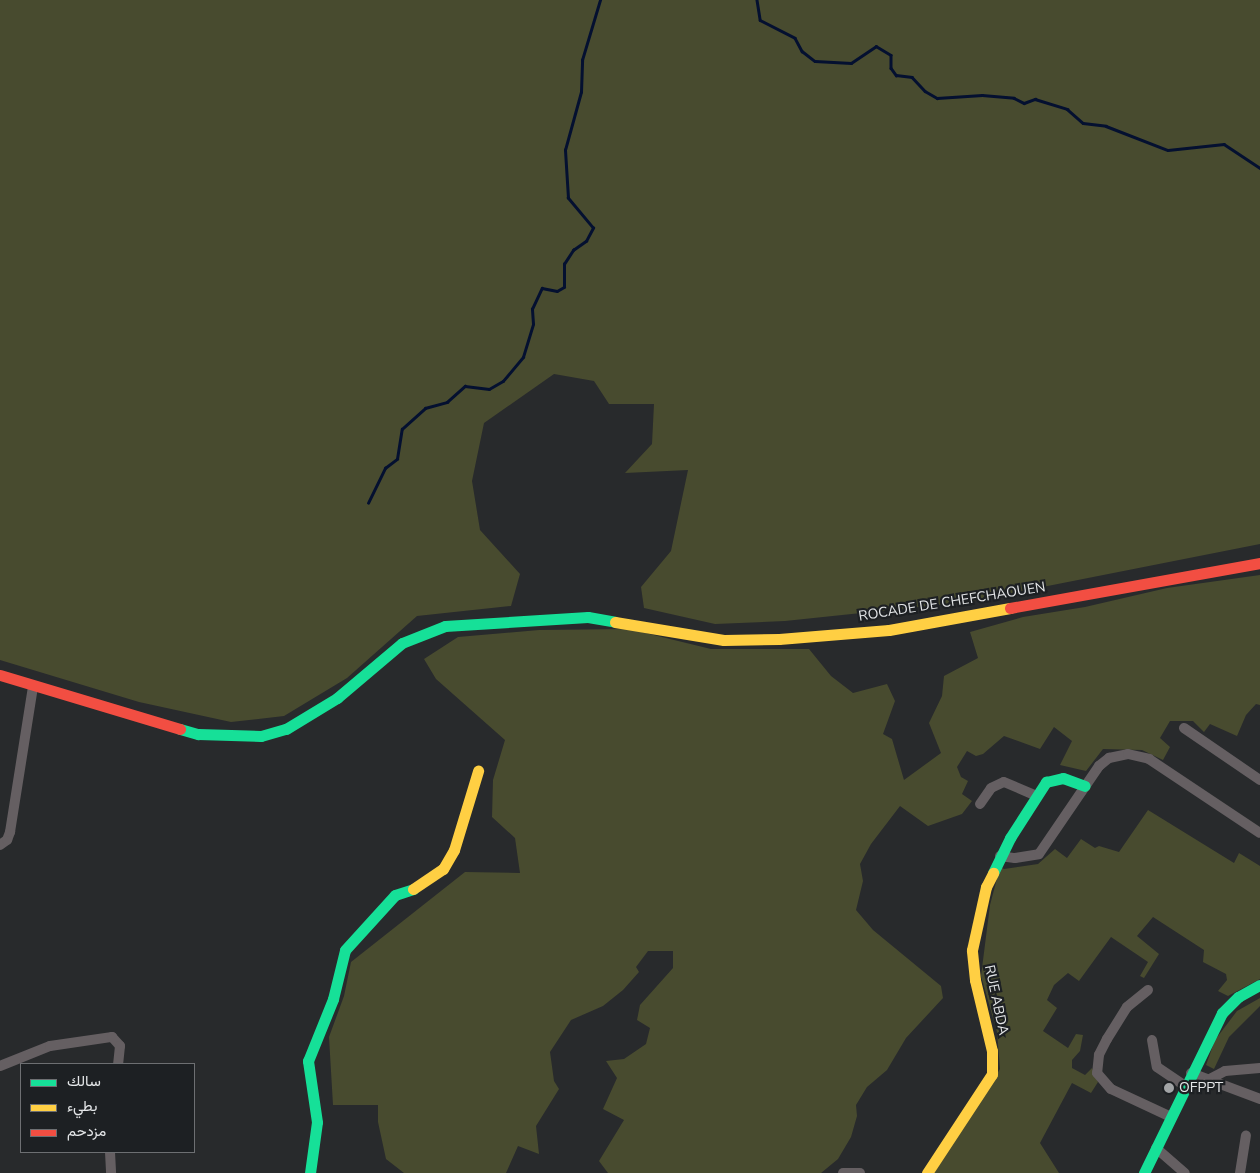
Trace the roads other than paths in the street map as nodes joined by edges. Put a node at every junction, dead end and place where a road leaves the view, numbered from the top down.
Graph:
1 (1260, 563) edge
2 (0, 675) edge
3 (33, 686) junction
4 (1184, 728) dead end
5 (478, 771) dead end
6 (1260, 780) edge
7 (1085, 786) junction
8 (1035, 795) junction
9 (980, 804) dead end
10 (1260, 833) edge
11 (0, 845) edge
12 (1000, 856) junction
13 (1260, 985) edge
14 (1148, 990) dead end
15 (1152, 1040) dead end
16 (118, 1063) edge
17 (0, 1066) edge
18 (1260, 1068) edge
19 (1191, 1073) junction
20 (1208, 1080) junction
21 (1185, 1086) junction
22 (1260, 1099) edge
23 (1171, 1117) junction
24 (1246, 1136) dead end
25 (1156, 1148) junction
26 (110, 1153) edge
27 (111, 1173) edge
28 (310, 1173) edge
29 (843, 1173) edge
30 (860, 1173) edge
31 (928, 1173) edge
32 (1144, 1173) edge
33 (1185, 1173) edge
34 (1240, 1173) edge

1 - 3 main road, ROCADE DE CHEFCHAOUEN
2 - 3 main road, ROCADE DE CHEFCHAOUEN
3 - 11 street
4 - 6 street
5 - 28 main road
7 - 8 main road, RUE ABDA
7 - 10 street
7 - 12 street
8 - 9 street
8 - 12 main road, RUE ABDA
12 - 31 main road, RUE ABDA
13 - 19 main road
14 - 23 street
15 - 21 street
16 - 17 street
18 - 20 street
19 - 20 street
19 - 21 main road
20 - 22 street
21 - 23 main road
23 - 25 main road
24 - 34 street
25 - 32 main road
25 - 33 street
26 - 27 street
29 - 30 street

